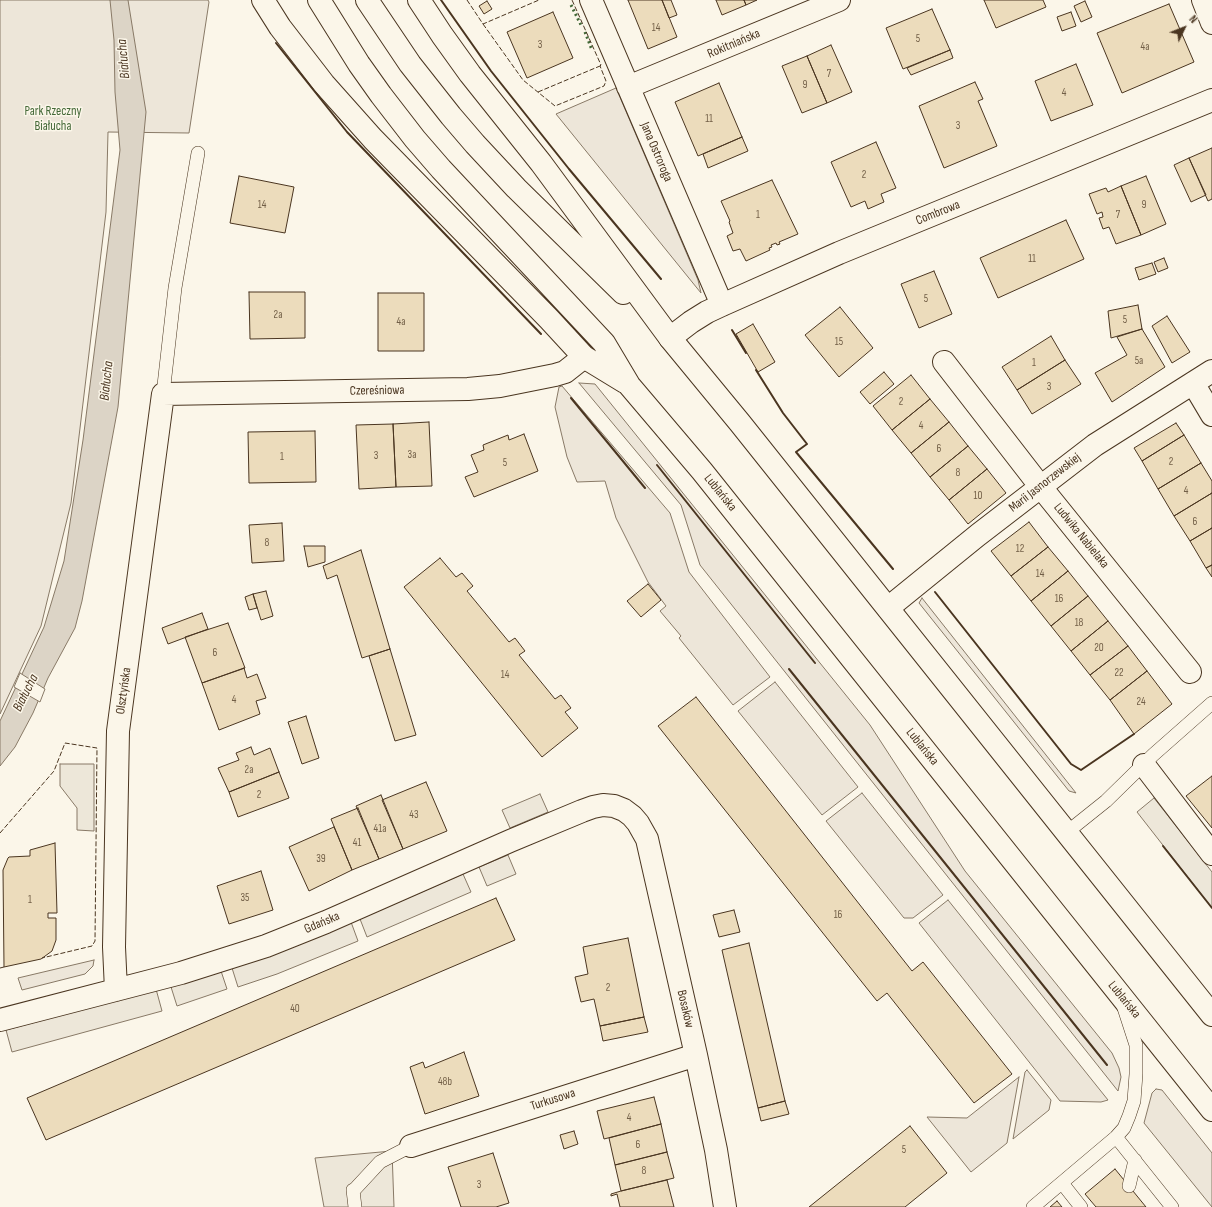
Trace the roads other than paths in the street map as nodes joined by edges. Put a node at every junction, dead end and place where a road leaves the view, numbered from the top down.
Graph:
1 (263, 0) edge
2 (319, 0) edge
3 (367, 0) edge
4 (419, 0) edge
5 (591, 0) edge
6 (839, 0) edge
7 (1203, 0) edge
8 (1212, 22) edge
9 (628, 87) junction
10 (1212, 100) edge
11 (198, 153) dead end
12 (722, 305) junction
13 (670, 338) junction
14 (584, 357) junction
15 (944, 362) dead end
16 (1212, 371) edge
17 (1193, 383) junction
18 (629, 385) junction
19 (163, 394) junction
20 (1212, 415) edge
21 (1040, 486) junction
22 (888, 608) junction
23 (1190, 672) dead end
24 (1212, 703) edge
25 (1144, 765) junction
26 (632, 816) joint
27 (1066, 833) junction
28 (1212, 854) edge
29 (1115, 989) junction
30 (116, 990) junction
31 (1212, 1015) edge
32 (0, 1020) edge
33 (696, 1055) junction
34 (1212, 1110) edge
35 (1116, 1137) junction
36 (411, 1146) joint
37 (1135, 1160) junction
38 (1062, 1183) junction
39 (1129, 1186) dead end
40 (1160, 1201) edge
41 (1075, 1205) edge
42 (355, 1207) edge
43 (725, 1207) edge
44 (1033, 1207) edge
45 (1172, 1207) edge

1 - 14 street
2 - 18 street
3 - 13 street
4 - 13 street
5 - 9 street, Jana Ostroroga
6 - 9 street, Rokitniańska
7 - 8 street
9 - 12 street, Jana Ostroroga
10 - 12 street, Combrowa
11 - 19 lane
12 - 13 street, Combrowa
13 - 22 street
14 - 18 street
14 - 19 street, Czereśniowa
15 - 21 street, Ludwika Nabielaka
16 - 17 street, Marii Jasnorzewskiej
17 - 20 street
17 - 21 street, Marii Jasnorzewskiej
18 - 29 street, Lublańska
19 - 30 street, Olsztyńska
21 - 22 street, Marii Jasnorzewskiej
21 - 23 street, Ludwika Nabielaka
22 - 27 street
24 - 25 lane
25 - 27 lane
25 - 28 street
26 - 30 street, Gdańska
26 - 33 street, Bosaków
27 - 31 street
29 - 34 street, Lublańska
29 - 35 lane
30 - 32 street, Gdańska
33 - 36 street, Turkusowa
33 - 43 street, Bosaków
35 - 37 lane
35 - 38 lane
36 - 42 lane
37 - 39 lane
37 - 40 lane
38 - 41 lane
38 - 44 lane
40 - 45 lane

